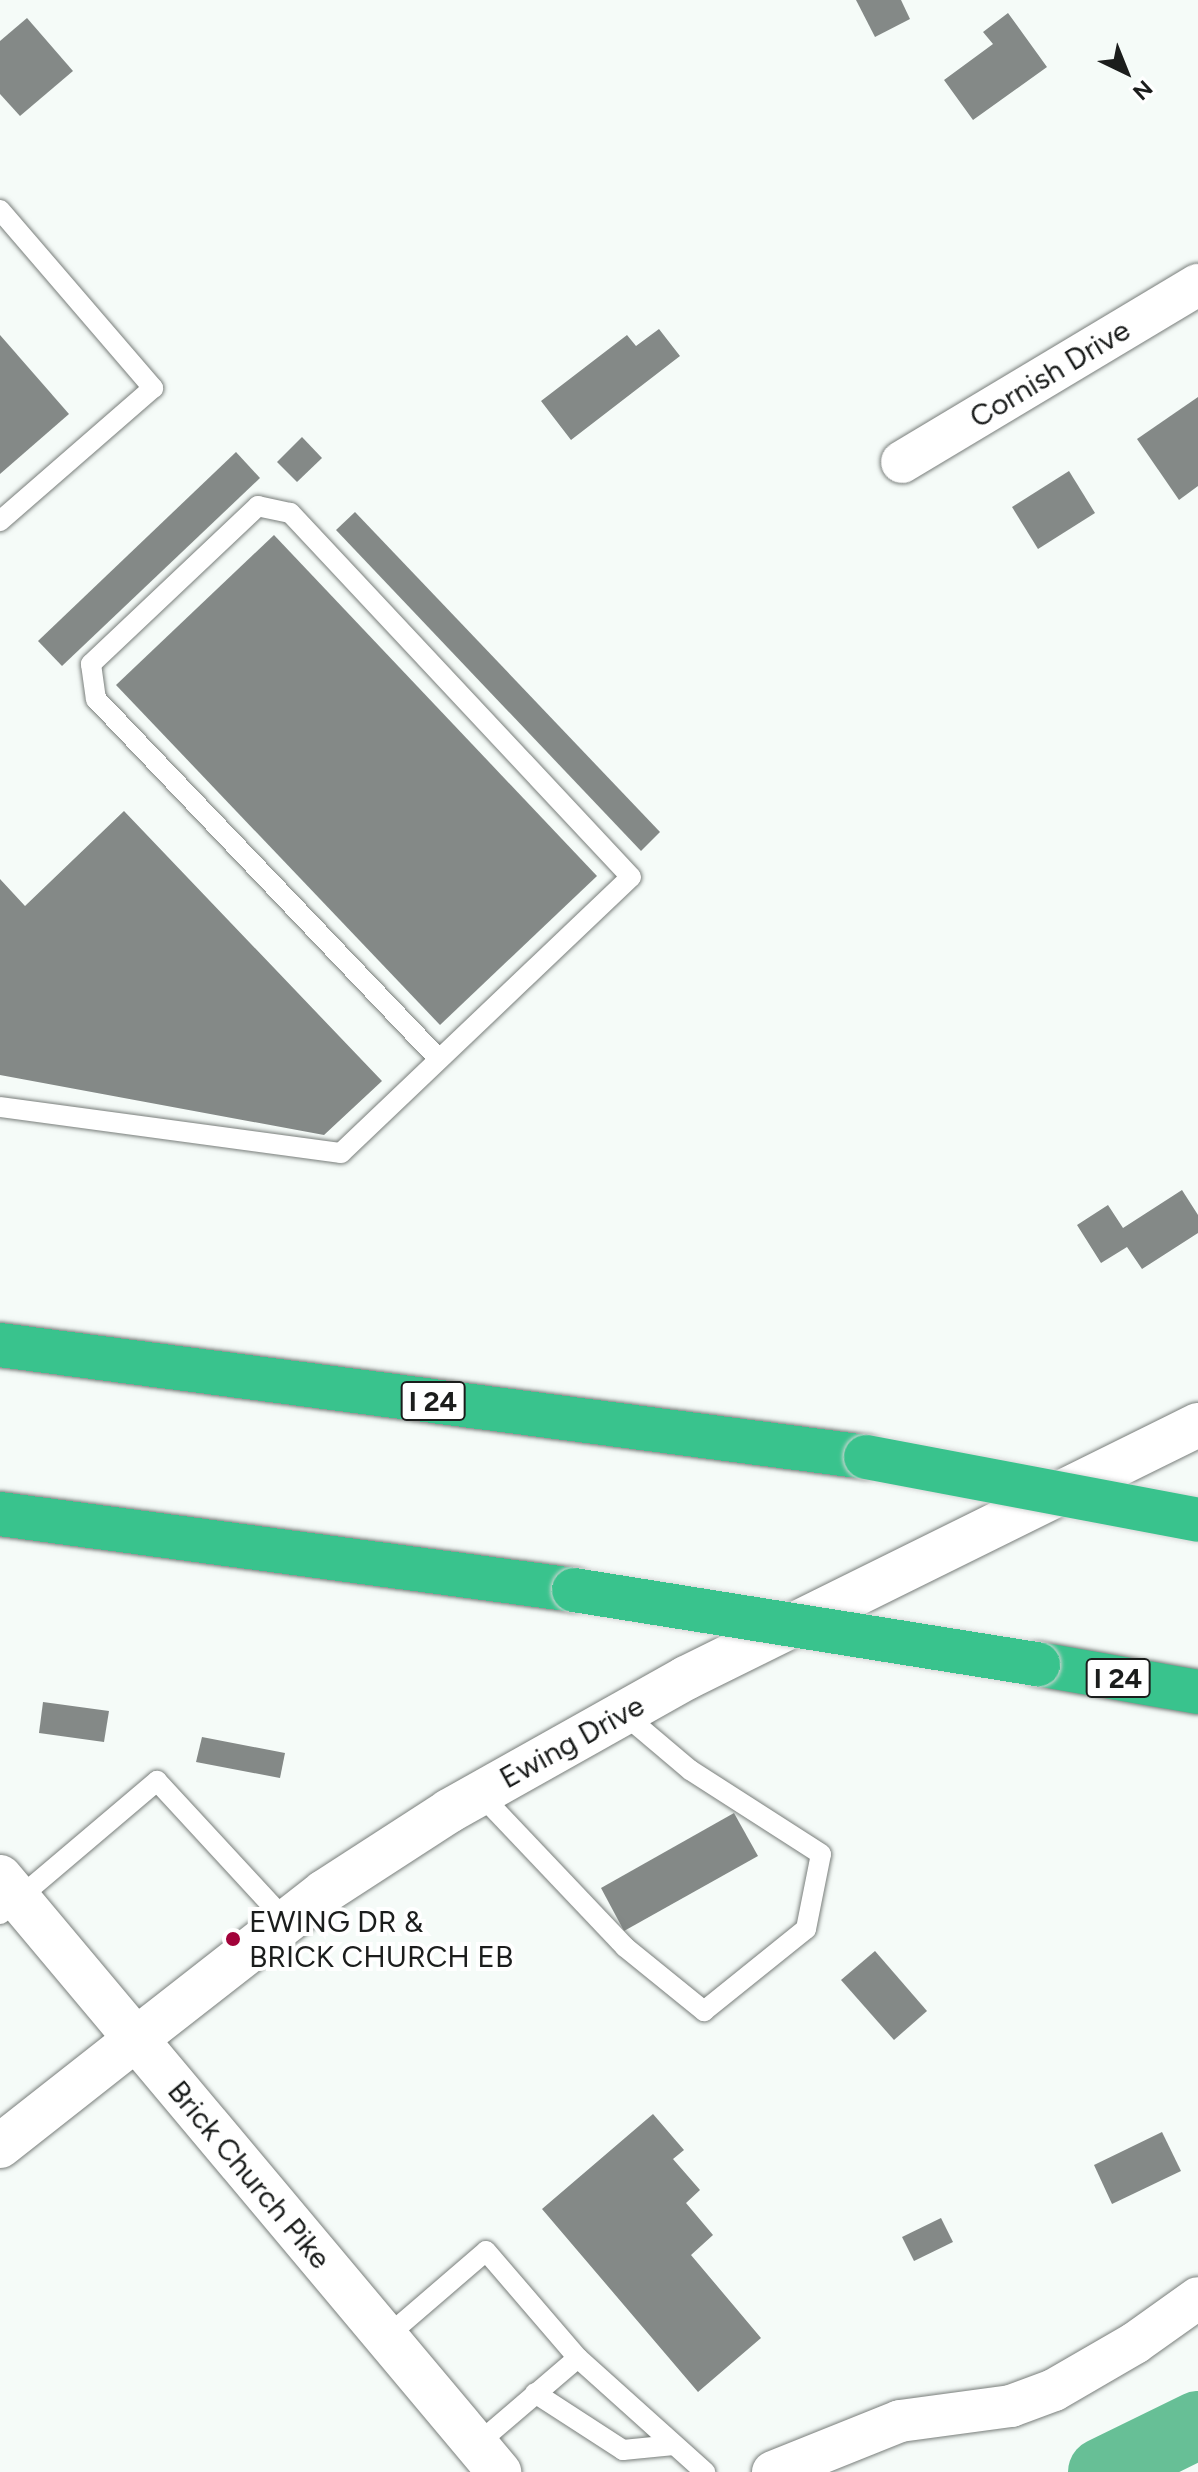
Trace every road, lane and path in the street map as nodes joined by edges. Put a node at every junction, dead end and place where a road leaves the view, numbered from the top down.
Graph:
1 (0, 210) edge
2 (1198, 285) edge
3 (902, 462) dead end
4 (0, 521) edge
5 (439, 1059) junction
6 (0, 1107) edge
7 (0, 1345) edge
8 (1198, 1425) edge
9 (0, 1514) edge
10 (1198, 1520) edge
11 (1198, 1692) edge
12 (624, 1714) junction
13 (480, 1794) junction
14 (6, 1897) edge
15 (286, 1921) junction
16 (136, 2039) junction
17 (0, 2146) edge
18 (1198, 2298) edge
19 (385, 2338) junction
20 (578, 2358) junction
21 (535, 2393) junction
22 (674, 2445) junction
23 (488, 2459) edge
24 (705, 2472) edge
25 (773, 2472) edge

1 - 4 lane
2 - 3 street, Cornish Drive
5 - 5 lane
5 - 6 lane
7 - 10 highway, I 24, bridge
8 - 12 street, Ewing Drive
9 - 11 highway, I 24, bridge
12 - 13 street, Ewing Drive
12 - 13 lane
13 - 15 street, Ewing Drive
14 - 15 lane
14 - 16 street, Brick Church Pike
15 - 16 street, Ewing Drive
16 - 17 street, Ewing Drive
16 - 19 street, Brick Church Pike
18 - 25 street
19 - 20 lane
19 - 23 street, Brick Church Pike
20 - 21 lane
20 - 22 lane
21 - 22 lane
21 - 23 lane
22 - 24 lane

